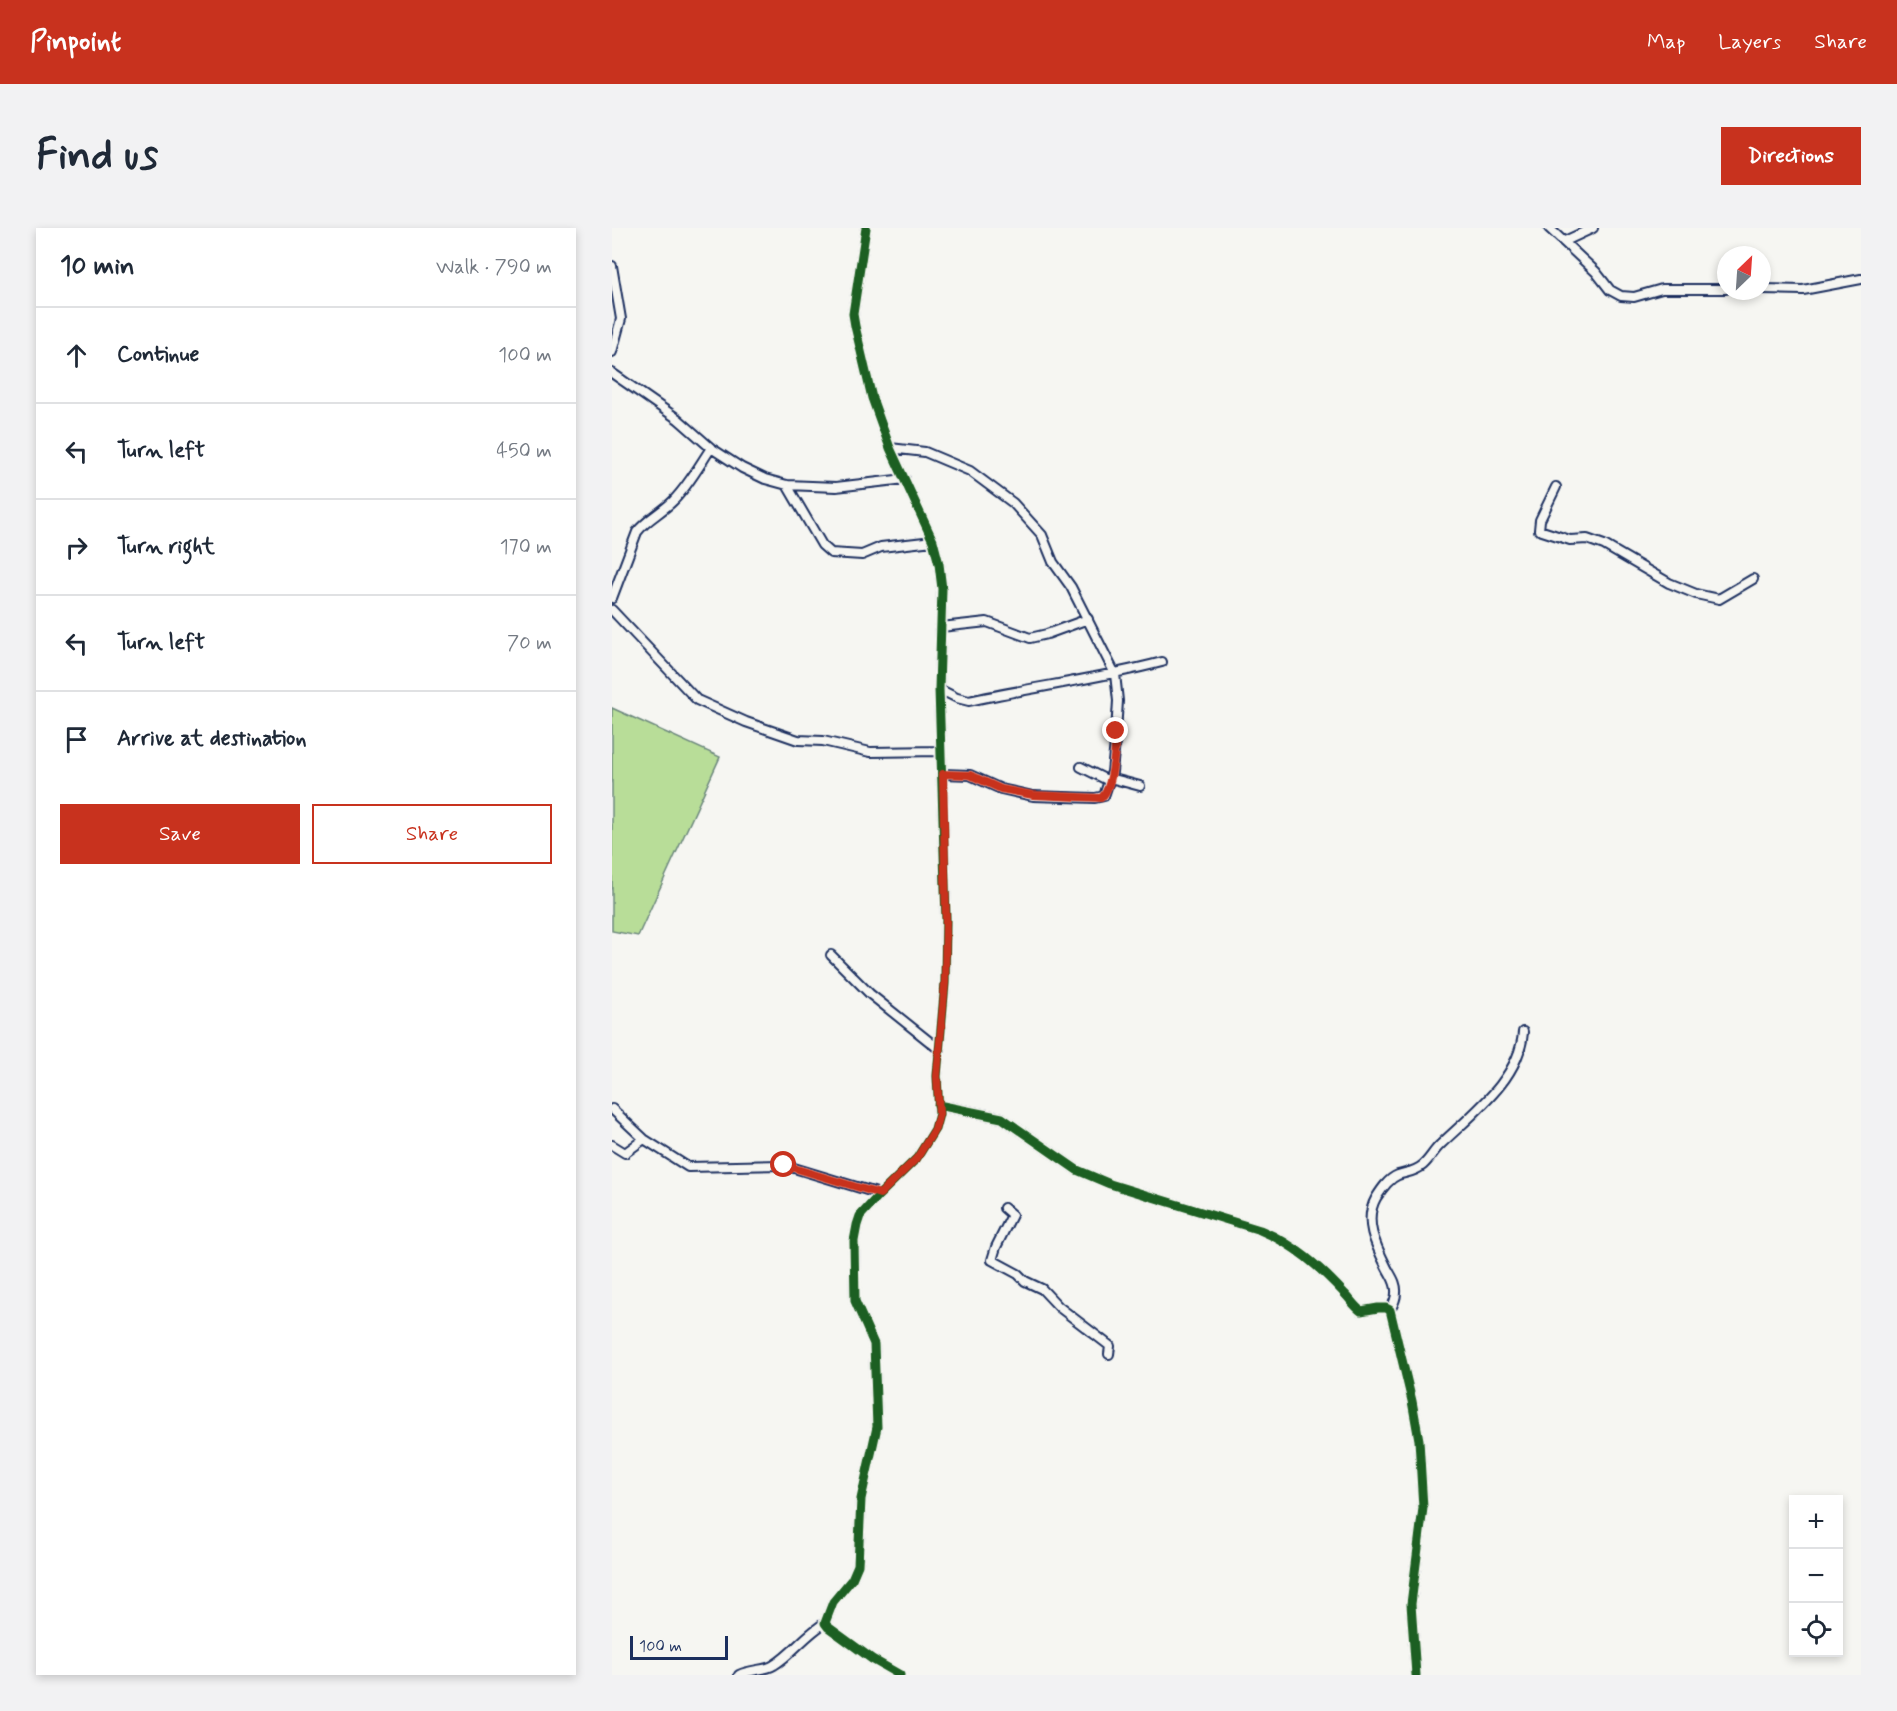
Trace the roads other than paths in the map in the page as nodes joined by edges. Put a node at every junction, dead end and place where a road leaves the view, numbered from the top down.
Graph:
1 (866, 228) edge
2 (1549, 228) edge
3 (1593, 228) edge
4 (1565, 242) junction
5 (612, 266) edge
6 (1861, 279) edge
7 (1717, 289) edge
8 (1771, 289) edge
9 (612, 352) edge
10 (612, 373) edge
11 (711, 448) junction
12 (890, 448) junction
13 (905, 479) junction
14 (787, 485) junction
15 (1556, 487) dead end
16 (933, 541) junction
17 (1753, 579) dead end
18 (612, 598) edge
19 (612, 610) edge
20 (1088, 619) junction
21 (941, 627) junction
22 (1162, 662) dead end
23 (1115, 674) junction
24 (939, 689) junction
25 (940, 751) junction
26 (1081, 766) dead end
27 (943, 774) junction
28 (1110, 780) junction
29 (1140, 786) dead end
30 (831, 955) dead end
31 (1523, 1032) dead end
32 (940, 1050) junction
33 (938, 1105) junction
34 (612, 1109) edge
35 (644, 1139) junction
36 (612, 1144) edge
37 (880, 1194) junction
38 (1004, 1208) dead end
39 (1390, 1310) junction
40 (1109, 1354) dead end
41 (825, 1623) junction
42 (738, 1675) edge
43 (900, 1675) edge
44 (1416, 1675) edge

1 - 12 street
2 - 4 street
3 - 4 street
4 - 7 street
5 - 9 street
6 - 8 street
10 - 11 street
11 - 14 street
11 - 18 street
12 - 13 street
12 - 20 street
13 - 14 street
13 - 16 street
14 - 16 street
15 - 17 street
16 - 21 street
19 - 25 street
20 - 21 street
20 - 23 street
21 - 24 street
22 - 23 street
23 - 24 street
23 - 28 street
24 - 25 street
25 - 27 street
26 - 28 street
27 - 28 street
27 - 32 street
28 - 29 street
30 - 32 street
31 - 39 street
32 - 33 street
33 - 37 street
33 - 39 street
34 - 35 street
35 - 36 street
35 - 37 street
37 - 41 street
38 - 40 street
39 - 44 street
41 - 42 street
41 - 43 street

